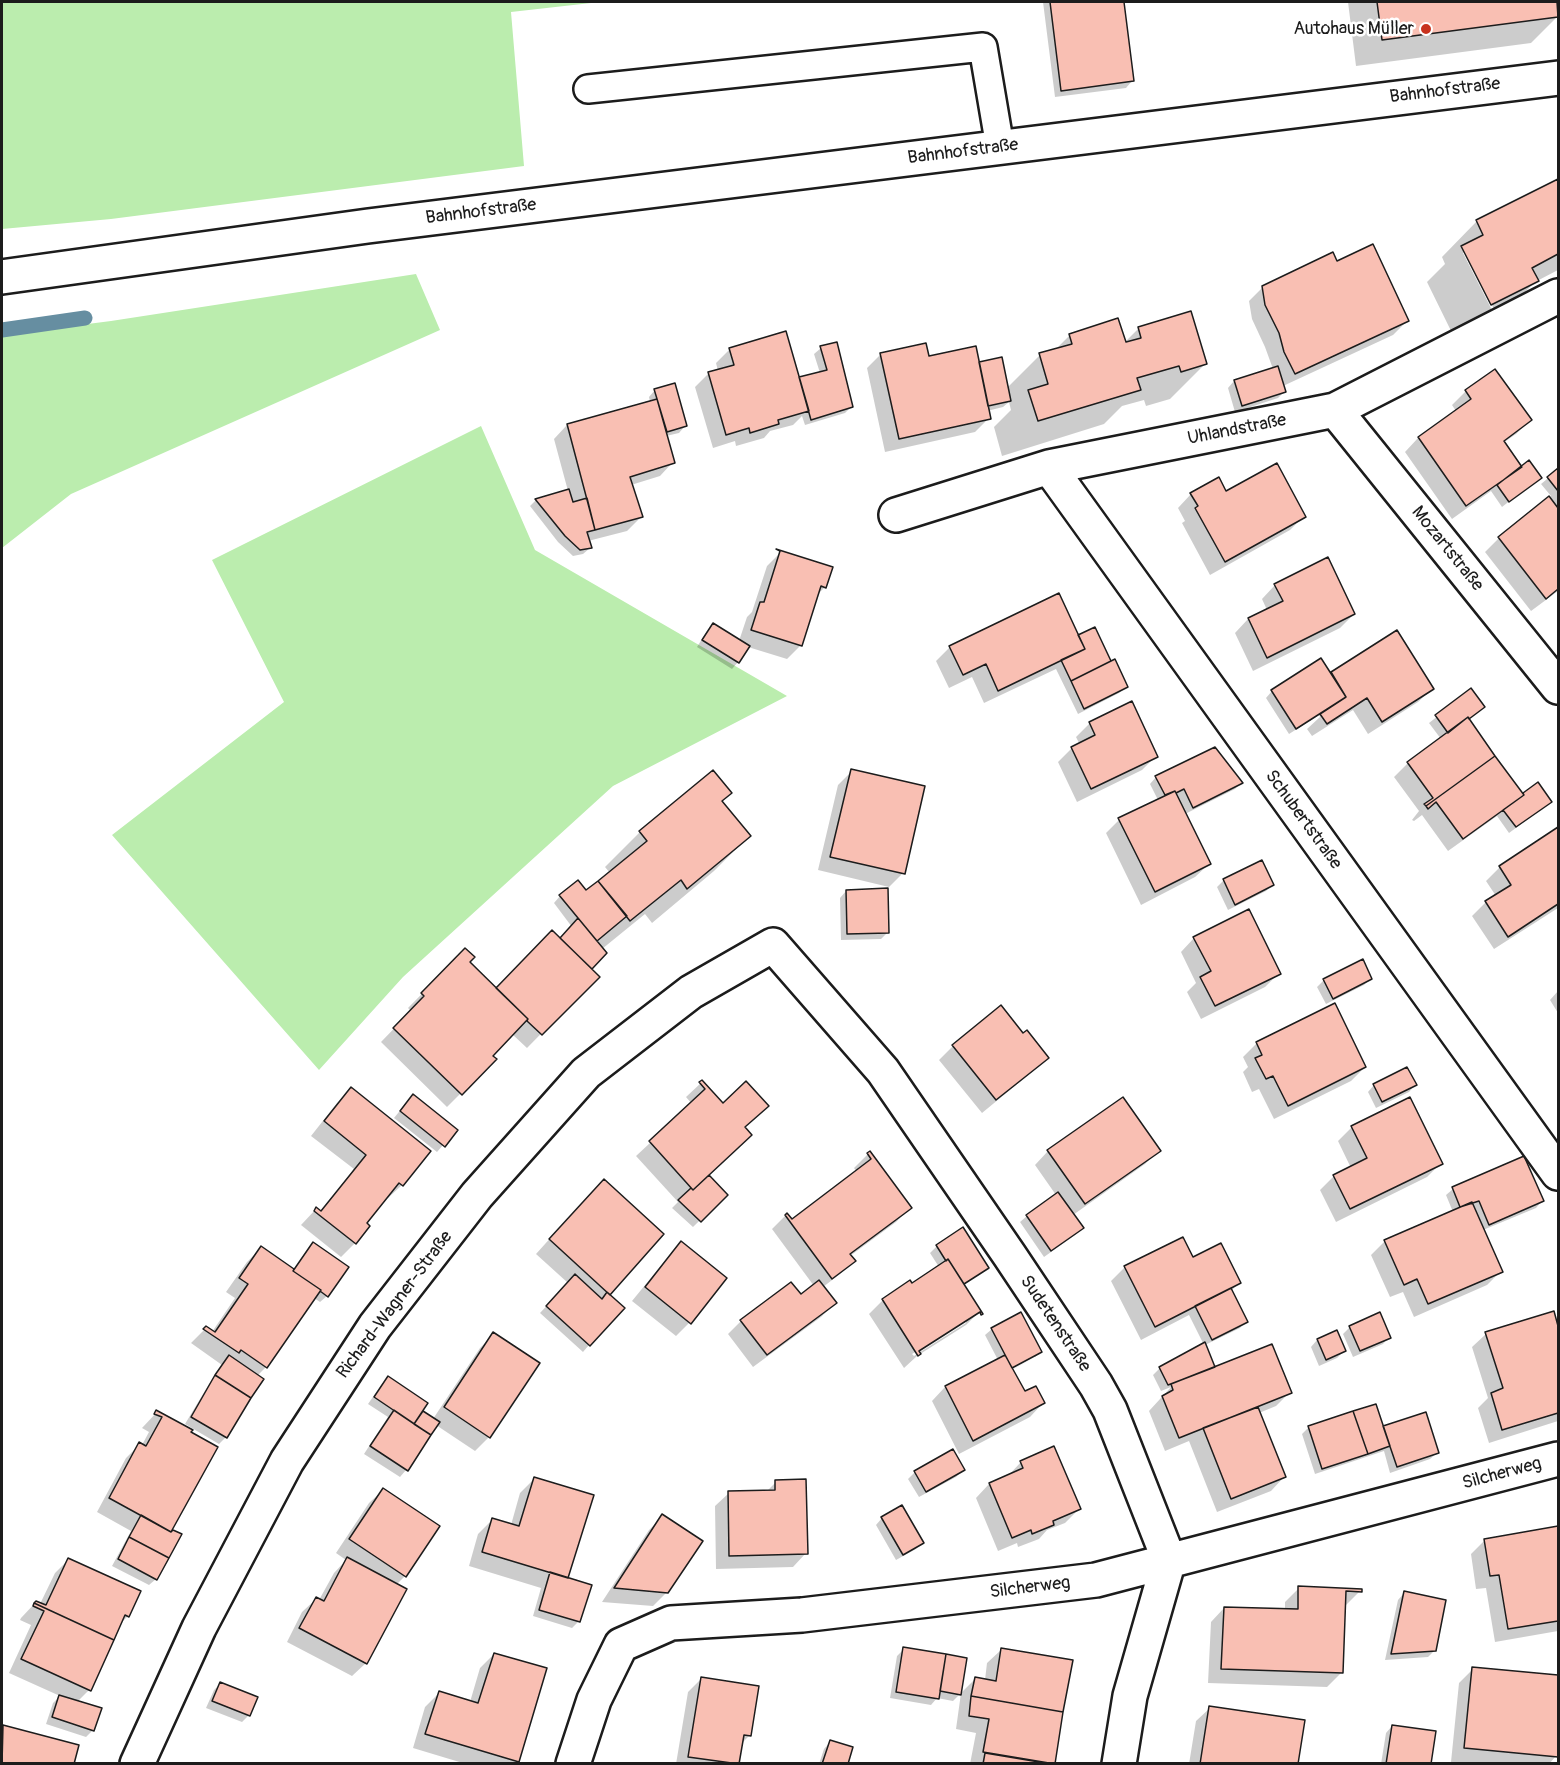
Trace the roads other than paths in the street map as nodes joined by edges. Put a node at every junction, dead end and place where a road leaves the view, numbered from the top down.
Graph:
1 (1558, 78) edge
2 (588, 89) dead end
3 (1000, 147) junction
4 (2, 277) edge
5 (1558, 296) edge
6 (1335, 411) junction
7 (1048, 467) junction
8 (896, 515) dead end
9 (1558, 687) edge
10 (773, 945) joint
11 (1558, 1173) edge
12 (1558, 1460) edge
13 (1169, 1560) junction
14 (137, 1764) edge
15 (573, 1764) edge
16 (1119, 1764) edge

1 - 3 street, Bahnhofstraße
2 - 3 lane
3 - 4 street, Bahnhofstraße
5 - 6 street, Uhlandstraße
6 - 7 street, Uhlandstraße
6 - 9 street, Mozartstraße
7 - 8 street, Uhlandstraße
7 - 11 street, Schubertstraße
10 - 13 street, Sudetenstraße
10 - 14 street, Richard-Wagner-Straße
12 - 13 street, Silcherweg
13 - 15 street, Silcherweg
13 - 16 street

